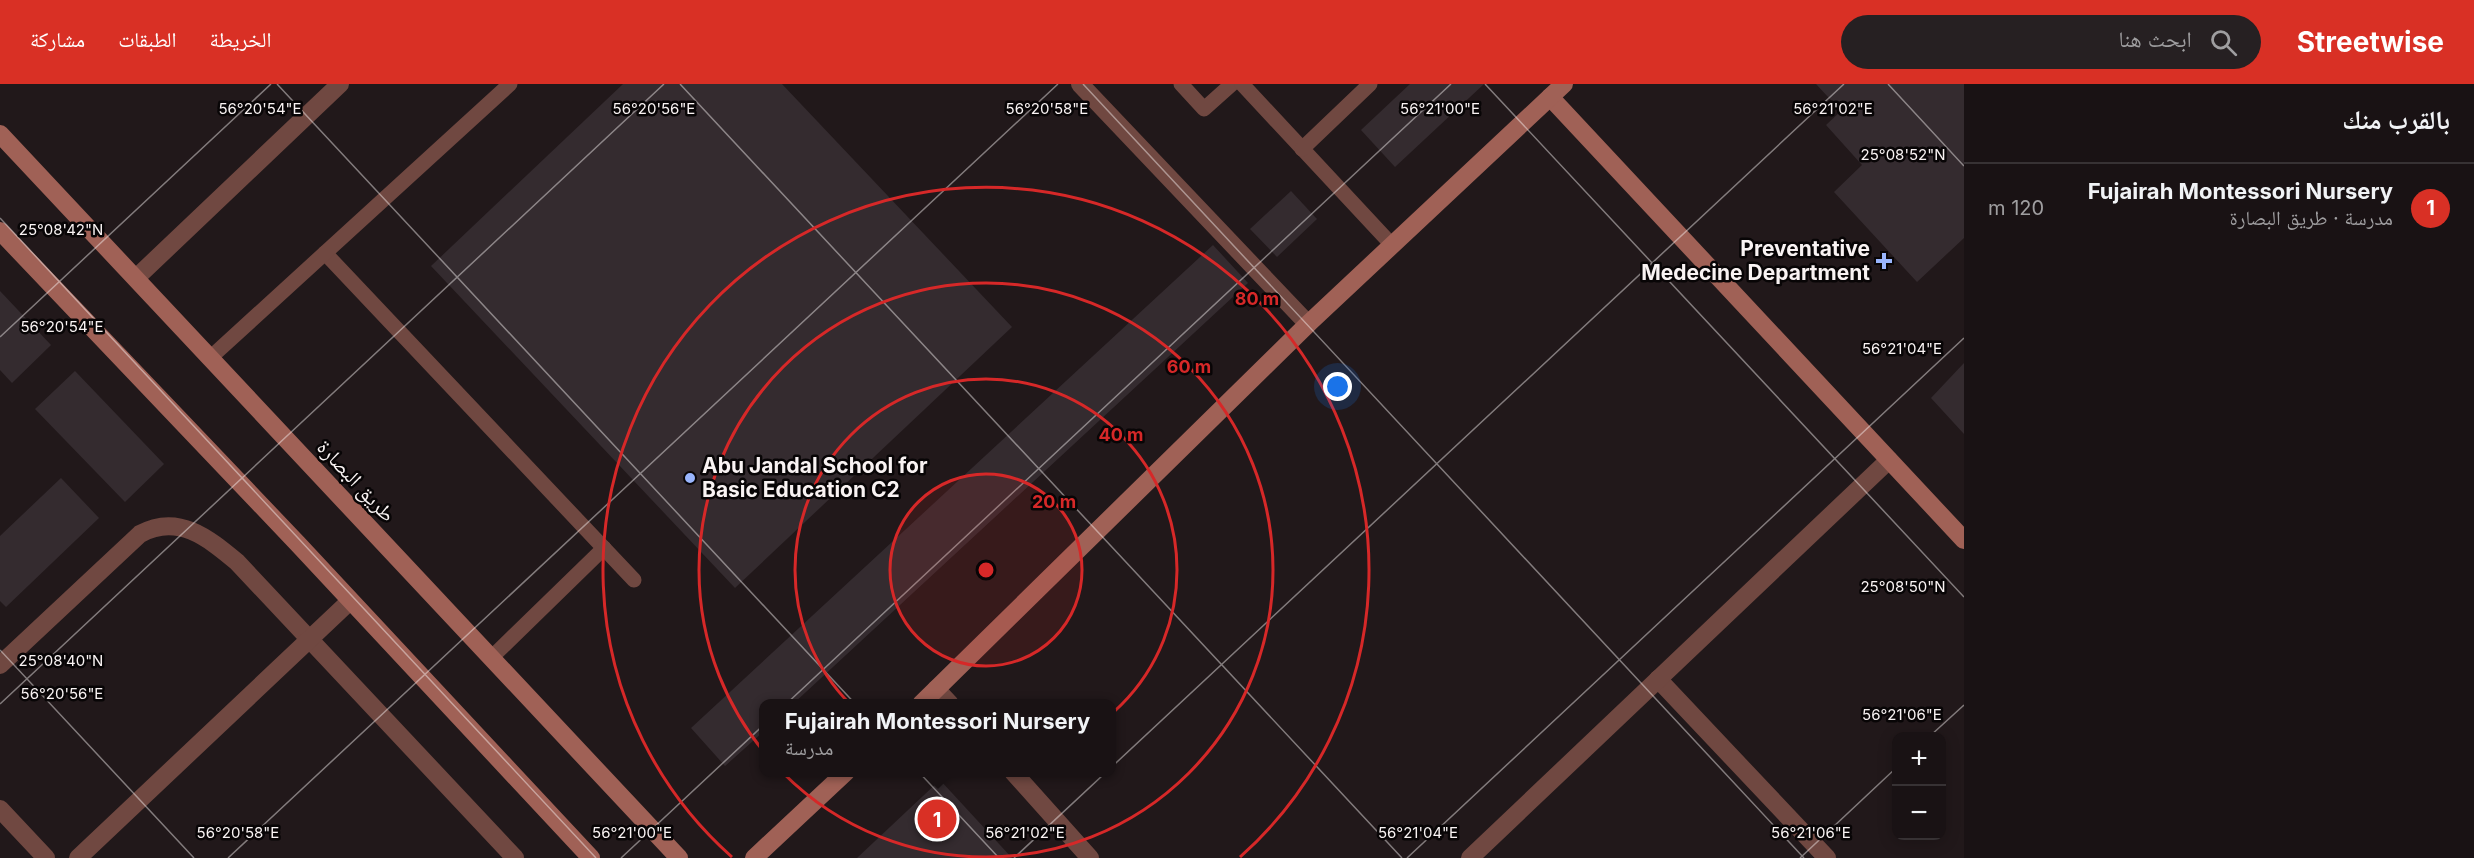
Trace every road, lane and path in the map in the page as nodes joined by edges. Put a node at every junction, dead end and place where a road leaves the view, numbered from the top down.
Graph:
1 (340, 84) edge
2 (510, 84) edge
3 (1080, 84) edge
4 (1181, 84) edge
5 (1232, 84) edge
6 (1242, 84) edge
7 (1370, 84) edge
8 (1564, 84) edge
9 (1550, 97) junction
10 (0, 134) edge
11 (1302, 149) junction
12 (0, 231) edge
13 (1392, 245) junction
14 (325, 253) junction
15 (136, 278) junction
16 (1308, 324) junction
17 (210, 358) junction
18 (1889, 460) junction
19 (1964, 540) edge
20 (604, 548) junction
21 (634, 580) dead end
22 (350, 601) junction
23 (310, 638) junction
24 (491, 658) junction
25 (0, 665) edge
26 (1658, 679) junction
27 (936, 689) junction
28 (926, 699) edge
29 (945, 699) edge
30 (841, 777) edge
31 (1017, 777) edge
32 (0, 809) edge
33 (46, 858) edge
34 (78, 858) edge
35 (515, 858) edge
36 (591, 858) edge
37 (679, 858) edge
38 (753, 858) edge
39 (1090, 858) edge
40 (1470, 858) edge
41 (1827, 858) edge

1 - 15 street
2 - 14 lane
3 - 16 street
4 - 5 lane
6 - 11 lane
7 - 11 lane
8 - 9 street
9 - 13 street
9 - 18 street
10 - 15 street, طريق البصارة
11 - 13 lane
12 - 22 street
13 - 16 street
14 - 17 lane
14 - 20 lane
15 - 17 street, طريق البصارة
16 - 27 street
17 - 24 street, طريق البصارة
18 - 19 street
18 - 26 street
20 - 21 lane
20 - 24 lane
22 - 23 street
22 - 36 street
23 - 25 street
23 - 34 street
23 - 35 street
24 - 37 street, طريق البصارة
26 - 40 street
26 - 41 street
27 - 28 street
27 - 29 street
30 - 38 street
31 - 39 street
32 - 33 street

